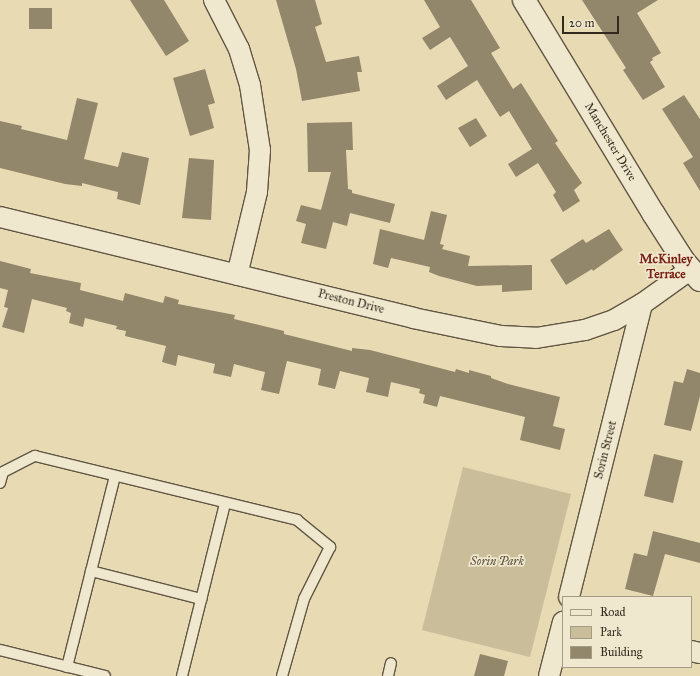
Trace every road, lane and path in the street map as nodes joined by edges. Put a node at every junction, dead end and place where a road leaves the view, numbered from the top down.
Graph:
1 (214, 0) edge
2 (524, 0) edge
3 (0, 217) edge
4 (237, 275) junction
5 (695, 275) edge
6 (642, 304) junction
7 (115, 476) junction
8 (0, 482) edge
9 (225, 503) junction
10 (91, 571) junction
11 (569, 596) edge
12 (201, 599) junction
13 (562, 626) edge
14 (0, 650) edge
15 (391, 663) dead end
16 (67, 667) junction
17 (105, 676) edge
18 (182, 676) edge
19 (282, 676) edge
20 (388, 676) edge
21 (549, 676) edge

1 - 4 street
2 - 5 street, Manchester Drive
3 - 4 street, Preston Drive
4 - 6 street, Preston Drive
5 - 6 street, Preston Drive
6 - 11 street, Sorin Street
7 - 8 lane
7 - 9 lane
7 - 10 lane
9 - 12 lane
9 - 19 lane
10 - 12 lane
10 - 16 lane
12 - 18 lane
13 - 21 street
14 - 16 lane
15 - 20 lane
16 - 17 lane

